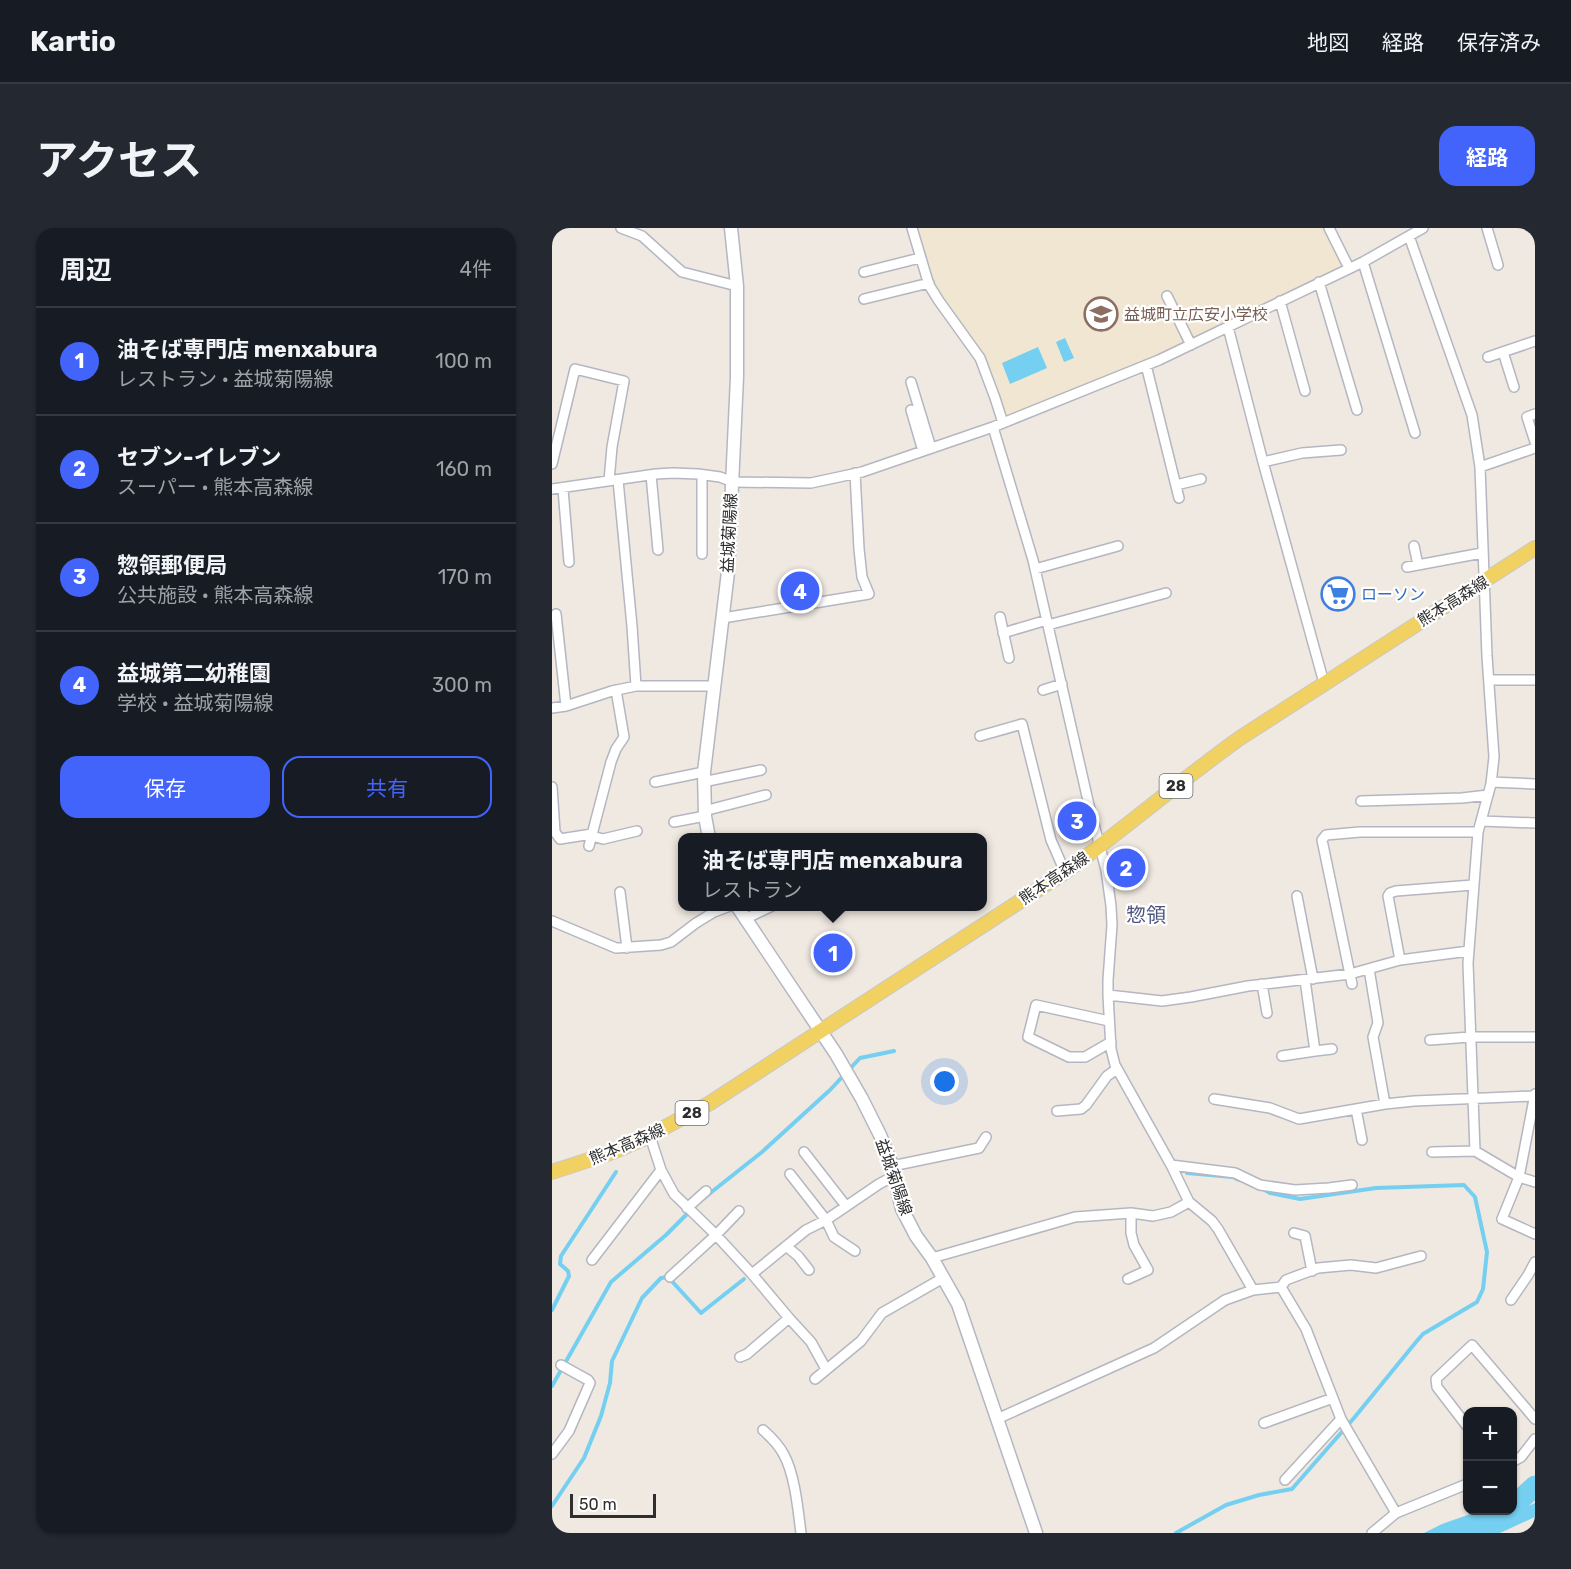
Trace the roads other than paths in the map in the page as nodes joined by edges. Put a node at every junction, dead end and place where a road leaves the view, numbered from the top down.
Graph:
1 (621, 228) edge
2 (731, 228) edge
3 (912, 228) edge
4 (1329, 228) edge
5 (1423, 228) edge
6 (1487, 228) edge
7 (1409, 236) junction
8 (920, 258) junction
9 (1363, 262) junction
10 (1498, 265) dead end
11 (1349, 268) junction
12 (864, 272) dead end
13 (1318, 282) junction
14 (928, 283) junction
15 (737, 286) junction
16 (1167, 296) dead end
17 (864, 299) dead end
18 (1280, 301) junction
19 (1228, 327) junction
20 (1535, 341) edge
21 (1191, 345) junction
22 (1503, 352) junction
23 (1488, 357) dead end
24 (1146, 365) junction
25 (911, 382) dead end
26 (1514, 387) dead end
27 (1305, 392) dead end
28 (910, 410) dead end
29 (1357, 410) dead end
30 (1535, 414) edge
31 (998, 425) junction
32 (1415, 433) dead end
33 (1535, 442) edge
34 (1535, 448) edge
35 (927, 449) junction
36 (1341, 450) dead end
37 (1263, 462) junction
38 (552, 464) edge
39 (1480, 467) junction
40 (855, 473) junction
41 (651, 475) junction
42 (702, 475) junction
43 (1201, 478) dead end
44 (614, 480) junction
45 (733, 482) junction
46 (1176, 485) junction
47 (552, 489) edge
48 (563, 489) junction
49 (1179, 498) dead end
50 (1118, 546) dead end
51 (1414, 546) dead end
52 (1535, 548) edge
53 (658, 550) dead end
54 (1482, 553) junction
55 (702, 554) dead end
56 (569, 562) dead end
57 (1418, 565) junction
58 (1407, 567) dead end
59 (1035, 569) junction
60 (1484, 582) junction
61 (1166, 593) dead end
62 (556, 614) dead end
63 (1000, 617) dead end
64 (723, 618) junction
65 (1047, 623) junction
66 (1003, 633) junction
67 (1009, 658) dead end
68 (1489, 680) junction
69 (1535, 680) edge
70 (1324, 683) junction
71 (1062, 684) junction
72 (636, 686) junction
73 (714, 686) junction
74 (616, 690) junction
75 (1043, 690) dead end
76 (566, 706) junction
77 (552, 708) edge
78 (980, 736) dead end
79 (761, 770) dead end
80 (704, 777) junction
81 (655, 782) dead end
82 (1491, 782) junction
83 (1535, 784) edge
84 (552, 787) edge
85 (766, 795) dead end
86 (1488, 795) junction
87 (1361, 801) dead end
88 (704, 813) junction
89 (1480, 821) junction
90 (674, 822) dead end
91 (1535, 823) edge
92 (637, 831) dead end
93 (1478, 832) junction
94 (708, 833) edge
95 (592, 835) junction
96 (589, 846) dead end
97 (1101, 846) junction
98 (1065, 872) junction
99 (1473, 885) junction
100 (620, 892) dead end
101 (1297, 896) dead end
102 (717, 911) edge
103 (740, 911) edge
104 (762, 911) edge
105 (745, 919) junction
106 (552, 921) edge
107 (627, 948) junction
108 (1469, 951) junction
109 (1400, 960) junction
110 (1369, 969) junction
111 (1350, 974) junction
112 (1309, 979) junction
113 (1262, 984) junction
114 (1352, 984) dead end
115 (1108, 995) junction
116 (1267, 1013) dead end
117 (1109, 1021) junction
118 (822, 1031) junction
119 (1470, 1037) junction
120 (1535, 1037) edge
121 (1430, 1040) dead end
122 (1111, 1042) junction
123 (1332, 1049) dead end
124 (1315, 1051) junction
125 (1282, 1056) dead end
126 (1117, 1069) junction
127 (1534, 1095) edge
128 (1472, 1098) junction
129 (1214, 1099) dead end
130 (1385, 1104) junction
131 (1356, 1109) junction
132 (1057, 1111) dead end
133 (1532, 1126) edge
134 (650, 1136) junction
135 (986, 1137) dead end
136 (1362, 1140) dead end
137 (1475, 1151) junction
138 (804, 1152) dead end
139 (1432, 1152) dead end
140 (1171, 1165) junction
141 (661, 1170) junction
142 (893, 1171) junction
143 (552, 1172) edge
144 (790, 1174) dead end
145 (1519, 1177) junction
146 (1535, 1182) edge
147 (1352, 1185) dead end
148 (706, 1191) dead end
149 (1189, 1202) junction
150 (846, 1206) junction
151 (687, 1208) junction
152 (739, 1210) dead end
153 (1131, 1213) junction
154 (826, 1220) junction
155 (1294, 1233) dead end
156 (1535, 1234) edge
157 (716, 1235) junction
158 (786, 1246) junction
159 (855, 1251) dead end
160 (1421, 1256) dead end
161 (932, 1258) junction
162 (592, 1260) dead end
163 (1535, 1262) edge
164 (809, 1270) dead end
165 (1312, 1271) junction
166 (752, 1274) junction
167 (670, 1277) dead end
168 (943, 1278) junction
169 (1128, 1279) dead end
170 (1281, 1287) junction
171 (1253, 1290) junction
172 (1511, 1300) dead end
173 (789, 1318) junction
174 (740, 1357) dead end
175 (561, 1365) dead end
176 (826, 1368) junction
177 (815, 1378) dead end
178 (1333, 1398) junction
179 (997, 1419) junction
180 (1341, 1419) junction
181 (1535, 1419) edge
182 (1463, 1421) edge
183 (1264, 1423) dead end
184 (763, 1430) dead end
185 (1535, 1439) edge
186 (552, 1454) edge
187 (1514, 1461) edge
188 (1285, 1480) dead end
189 (1463, 1486) edge
190 (1395, 1513) junction
191 (801, 1533) edge
192 (1036, 1533) edge
193 (1372, 1533) edge

1 - 15 street
2 - 15 main road, 益城菊陽線
3 - 8 street
4 - 11 street
5 - 7 street
6 - 10 street
7 - 9 street
7 - 39 street
8 - 12 street
8 - 14 street
9 - 11 street
9 - 32 street
11 - 13 street
13 - 18 street
13 - 29 street
14 - 17 street
14 - 31 street
15 - 45 main road, 益城菊陽線
16 - 21 street
18 - 19 street
18 - 27 street
19 - 21 street
19 - 37 street
20 - 22 street
21 - 24 street
22 - 23 street
22 - 26 street
24 - 31 street
24 - 46 street
25 - 35 street
28 - 35 street
30 - 33 street
31 - 35 street
31 - 59 street
34 - 39 street
35 - 40 street
36 - 37 street
37 - 70 street
38 - 44 street
39 - 54 street
40 - 45 street
40 - 64 street
41 - 42 street
41 - 44 street
41 - 53 street
42 - 45 street
42 - 55 street
43 - 46 street
44 - 48 street
44 - 72 street
45 - 64 main road, 益城菊陽線
46 - 49 street
47 - 48 street
48 - 56 street
50 - 59 street
51 - 57 street
52 - 60 main road, 熊本高森線 / 28
54 - 57 street
54 - 60 street
57 - 58 street
59 - 65 street
60 - 68 street
60 - 70 main road, 熊本高森線 / 28
61 - 65 street
62 - 76 street
63 - 66 street
64 - 73 main road, 益城菊陽線
65 - 66 street
65 - 71 street
66 - 67 street
68 - 69 street
68 - 82 street
70 - 97 main road, 熊本高森線 / 28
71 - 75 street
71 - 97 street
72 - 73 street
72 - 74 street
73 - 80 main road, 益城菊陽線
74 - 76 street
74 - 95 street
76 - 77 street
78 - 98 street
79 - 80 street
80 - 81 street
80 - 88 main road, 益城菊陽線
82 - 83 street
82 - 86 street
84 - 95 street
85 - 88 street
86 - 87 street
86 - 89 street
88 - 90 street
88 - 94 main road, 益城菊陽線
89 - 91 street
89 - 93 street
92 - 95 street
93 - 99 street
93 - 111 street
95 - 96 street
97 - 98 main road, 熊本高森線 / 28
97 - 115 street
98 - 118 main road, 熊本高森線 / 28
99 - 108 street
99 - 109 street
100 - 107 street
101 - 112 street
102 - 107 street
103 - 105 main road, 益城菊陽線
104 - 105 street
105 - 118 main road, 益城菊陽線
106 - 107 street
108 - 109 street
108 - 119 street
109 - 110 street
110 - 111 street
110 - 130 street
111 - 112 street
111 - 114 street
112 - 113 street
112 - 124 street
113 - 115 street
113 - 116 street
115 - 117 street
117 - 122 street
117 - 122 street
118 - 134 main road, 熊本高森線 / 28
118 - 142 main road, 益城菊陽線
119 - 120 street
119 - 121 street
119 - 128 street
122 - 126 street
123 - 124 street
124 - 125 street
126 - 132 street
126 - 140 street
127 - 128 street
127 - 133 street
128 - 130 street
128 - 137 street
129 - 131 street
130 - 131 street
131 - 136 street
133 - 145 street
134 - 141 street
134 - 143 main road, 熊本高森線 / 28
135 - 142 street
137 - 139 street
137 - 145 street
138 - 150 street
140 - 147 street
140 - 149 street
141 - 151 street
141 - 162 street
142 - 150 street
142 - 161 main road, 益城菊陽線
144 - 154 street
145 - 146 street
145 - 156 street
148 - 151 street
149 - 153 street
149 - 171 street
150 - 154 street
151 - 157 street
152 - 157 street
153 - 161 street
153 - 169 street
154 - 158 street
154 - 159 street
155 - 165 street
157 - 166 street
157 - 167 street
158 - 164 street
158 - 166 street
160 - 165 street
161 - 168 main road, 益城菊陽線
163 - 172 street
165 - 170 street
166 - 173 street
168 - 176 street
168 - 179 main road, 益城菊陽線
170 - 171 street
170 - 178 street
171 - 179 street
173 - 174 street
173 - 176 street
175 - 186 street
176 - 177 street
178 - 180 street
178 - 183 street
179 - 192 main road, 益城菊陽線
180 - 188 street
180 - 190 street
181 - 182 street
184 - 191 street
185 - 187 street
189 - 190 street
190 - 193 street

